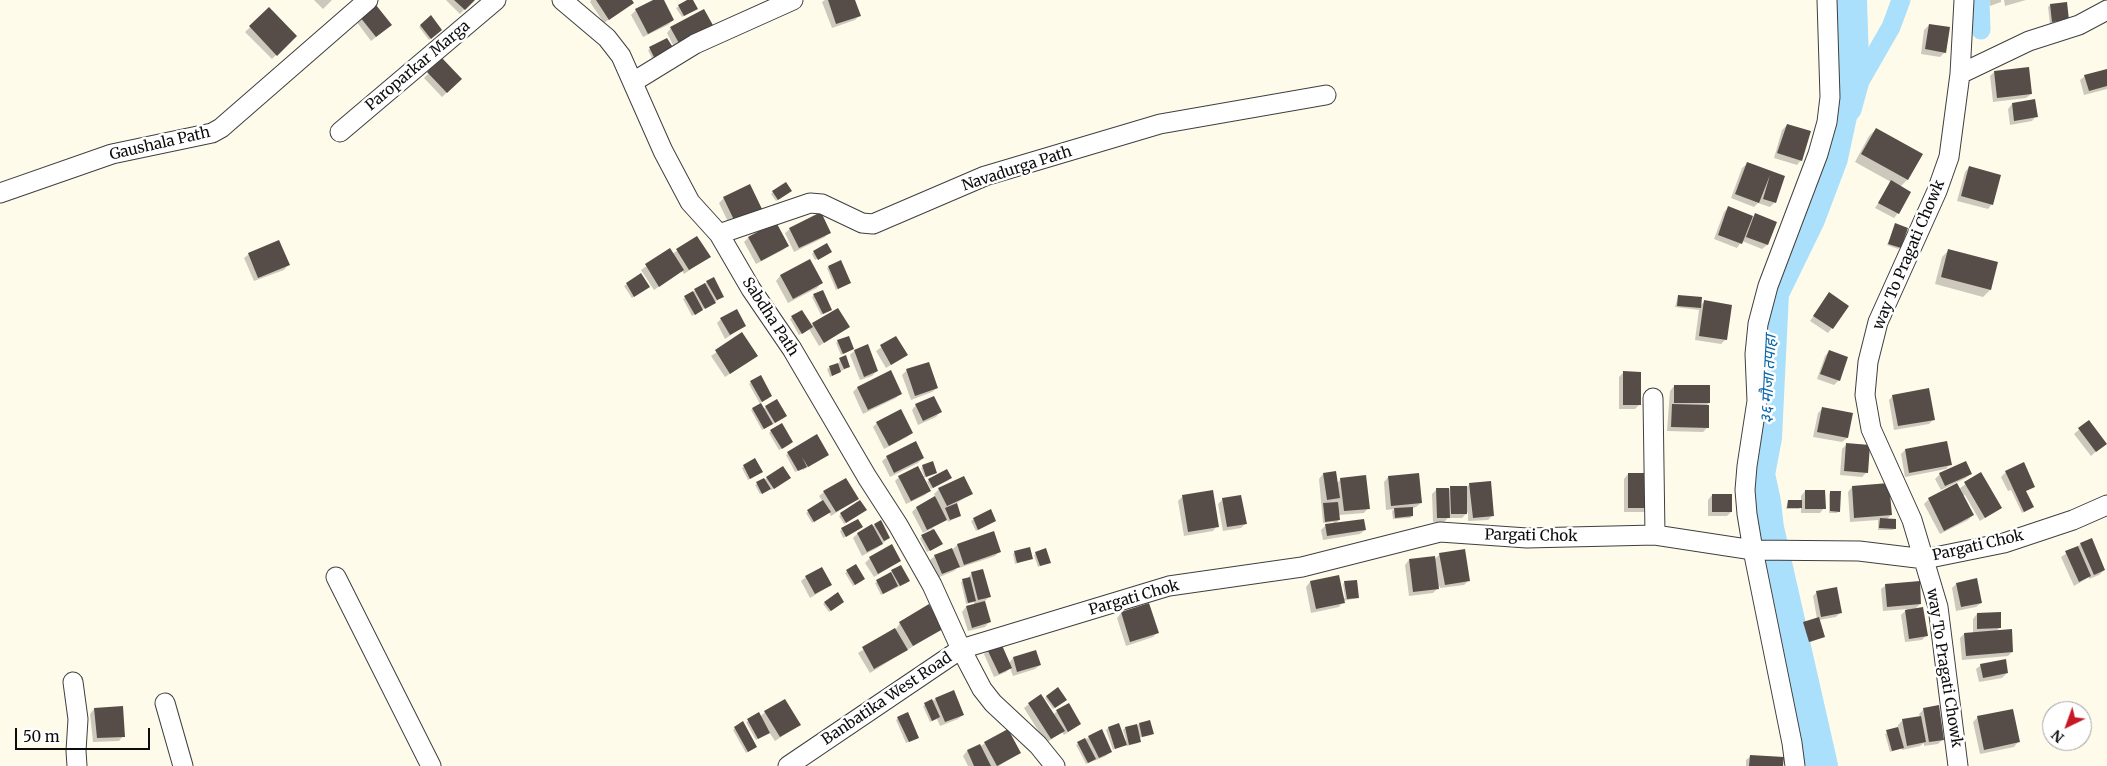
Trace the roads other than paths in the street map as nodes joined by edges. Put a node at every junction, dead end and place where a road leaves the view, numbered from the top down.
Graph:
1 (368, 0) edge
2 (496, 0) edge
3 (562, 0) edge
4 (793, 0) edge
5 (1826, 0) edge
6 (1964, 0) edge
7 (2107, 10) edge
8 (1960, 74) junction
9 (633, 82) junction
10 (1326, 95) dead end
11 (340, 132) dead end
12 (0, 193) edge
13 (719, 234) junction
14 (1653, 398) dead end
15 (2107, 505) edge
16 (1655, 535) junction
17 (1757, 550) junction
18 (1925, 559) junction
19 (336, 577) dead end
20 (961, 649) junction
21 (73, 682) dead end
22 (165, 703) dead end
23 (77, 766) edge
24 (183, 766) edge
25 (430, 766) edge
26 (788, 766) edge
27 (1055, 766) edge
28 (1795, 766) edge
29 (1958, 766) edge

1 - 12 street, Gaushala Path
2 - 11 street, Paroparkar Marga
3 - 9 street, Sabdha Path
4 - 9 street
5 - 17 street
6 - 8 street, way To Pragati Chowk
7 - 8 street
8 - 18 street, way To Pragati Chowk
9 - 13 street, Sabdha Path
10 - 13 street, Navadurga Path
13 - 20 street, Sabdha Path
14 - 16 street
15 - 18 street, Pargati Chok
16 - 17 street, Pargati Chok
16 - 20 street, Pargati Chok
17 - 18 street, Pargati Chok
17 - 28 street
18 - 29 street, way To Pragati Chowk
19 - 25 street
20 - 26 street, Banbatika West Road
20 - 27 street, Sabdha Path
21 - 23 street
22 - 24 street

